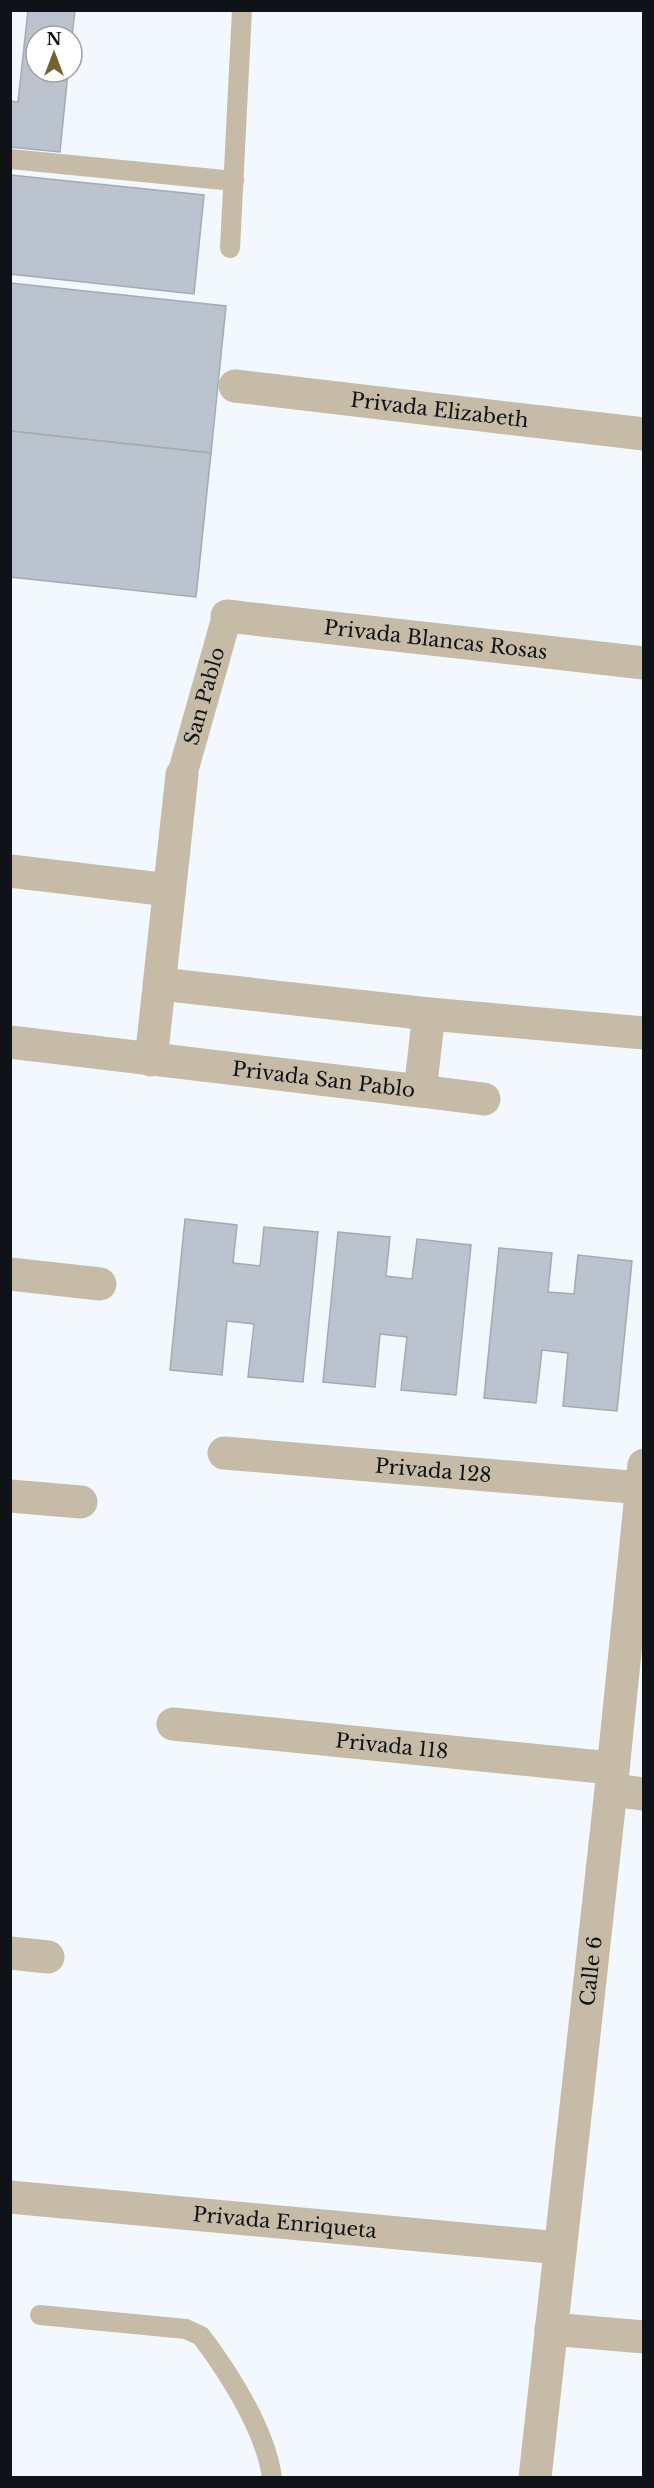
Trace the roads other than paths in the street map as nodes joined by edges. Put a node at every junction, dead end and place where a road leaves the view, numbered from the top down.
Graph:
1 (242, 10) edge
2 (10, 159) edge
3 (234, 181) junction
4 (230, 248) dead end
5 (235, 386) dead end
6 (644, 434) edge
7 (227, 616) joint
8 (644, 663) edge
9 (182, 775) joint
10 (10, 871) edge
11 (169, 890) junction
12 (160, 984) junction
13 (429, 1014) junction
14 (644, 1033) edge
15 (10, 1042) edge
16 (151, 1060) junction
17 (420, 1091) junction
18 (484, 1099) dead end
19 (10, 1274) edge
20 (100, 1284) dead end
21 (224, 1453) dead end
22 (643, 1476) edge
23 (10, 1496) edge
24 (81, 1502) dead end
25 (636, 1623) edge
26 (173, 1724) dead end
27 (611, 1779) junction
28 (644, 1794) edge
29 (10, 1953) edge
30 (48, 1957) dead end
31 (10, 2197) edge
32 (560, 2248) junction
33 (40, 2315) dead end
34 (551, 2329) junction
35 (644, 2337) edge
36 (272, 2478) edge
37 (535, 2478) edge

1 - 3 lane
2 - 3 lane
3 - 4 lane
5 - 6 street, Privada Elizabeth
7 - 8 street, Privada Blancas Rosas
7 - 9 street, San Pablo
9 - 11 street
10 - 11 street
11 - 12 street
12 - 13 street
12 - 16 street
13 - 14 street
13 - 17 street, Privada San Pablo
15 - 16 street, Privada San Pablo
16 - 17 street, Privada San Pablo
17 - 18 street
19 - 20 street
21 - 22 street, Privada 128
22 - 25 street, Calle 6
23 - 24 street
25 - 27 street, Calle 6
26 - 27 street, Privada 118
27 - 28 street, Privada 118
27 - 32 street, Calle 6
29 - 30 street
31 - 32 street, Privada Enriqueta
32 - 34 street, Calle 6
33 - 36 lane
34 - 35 street
34 - 37 street, Calle 6

